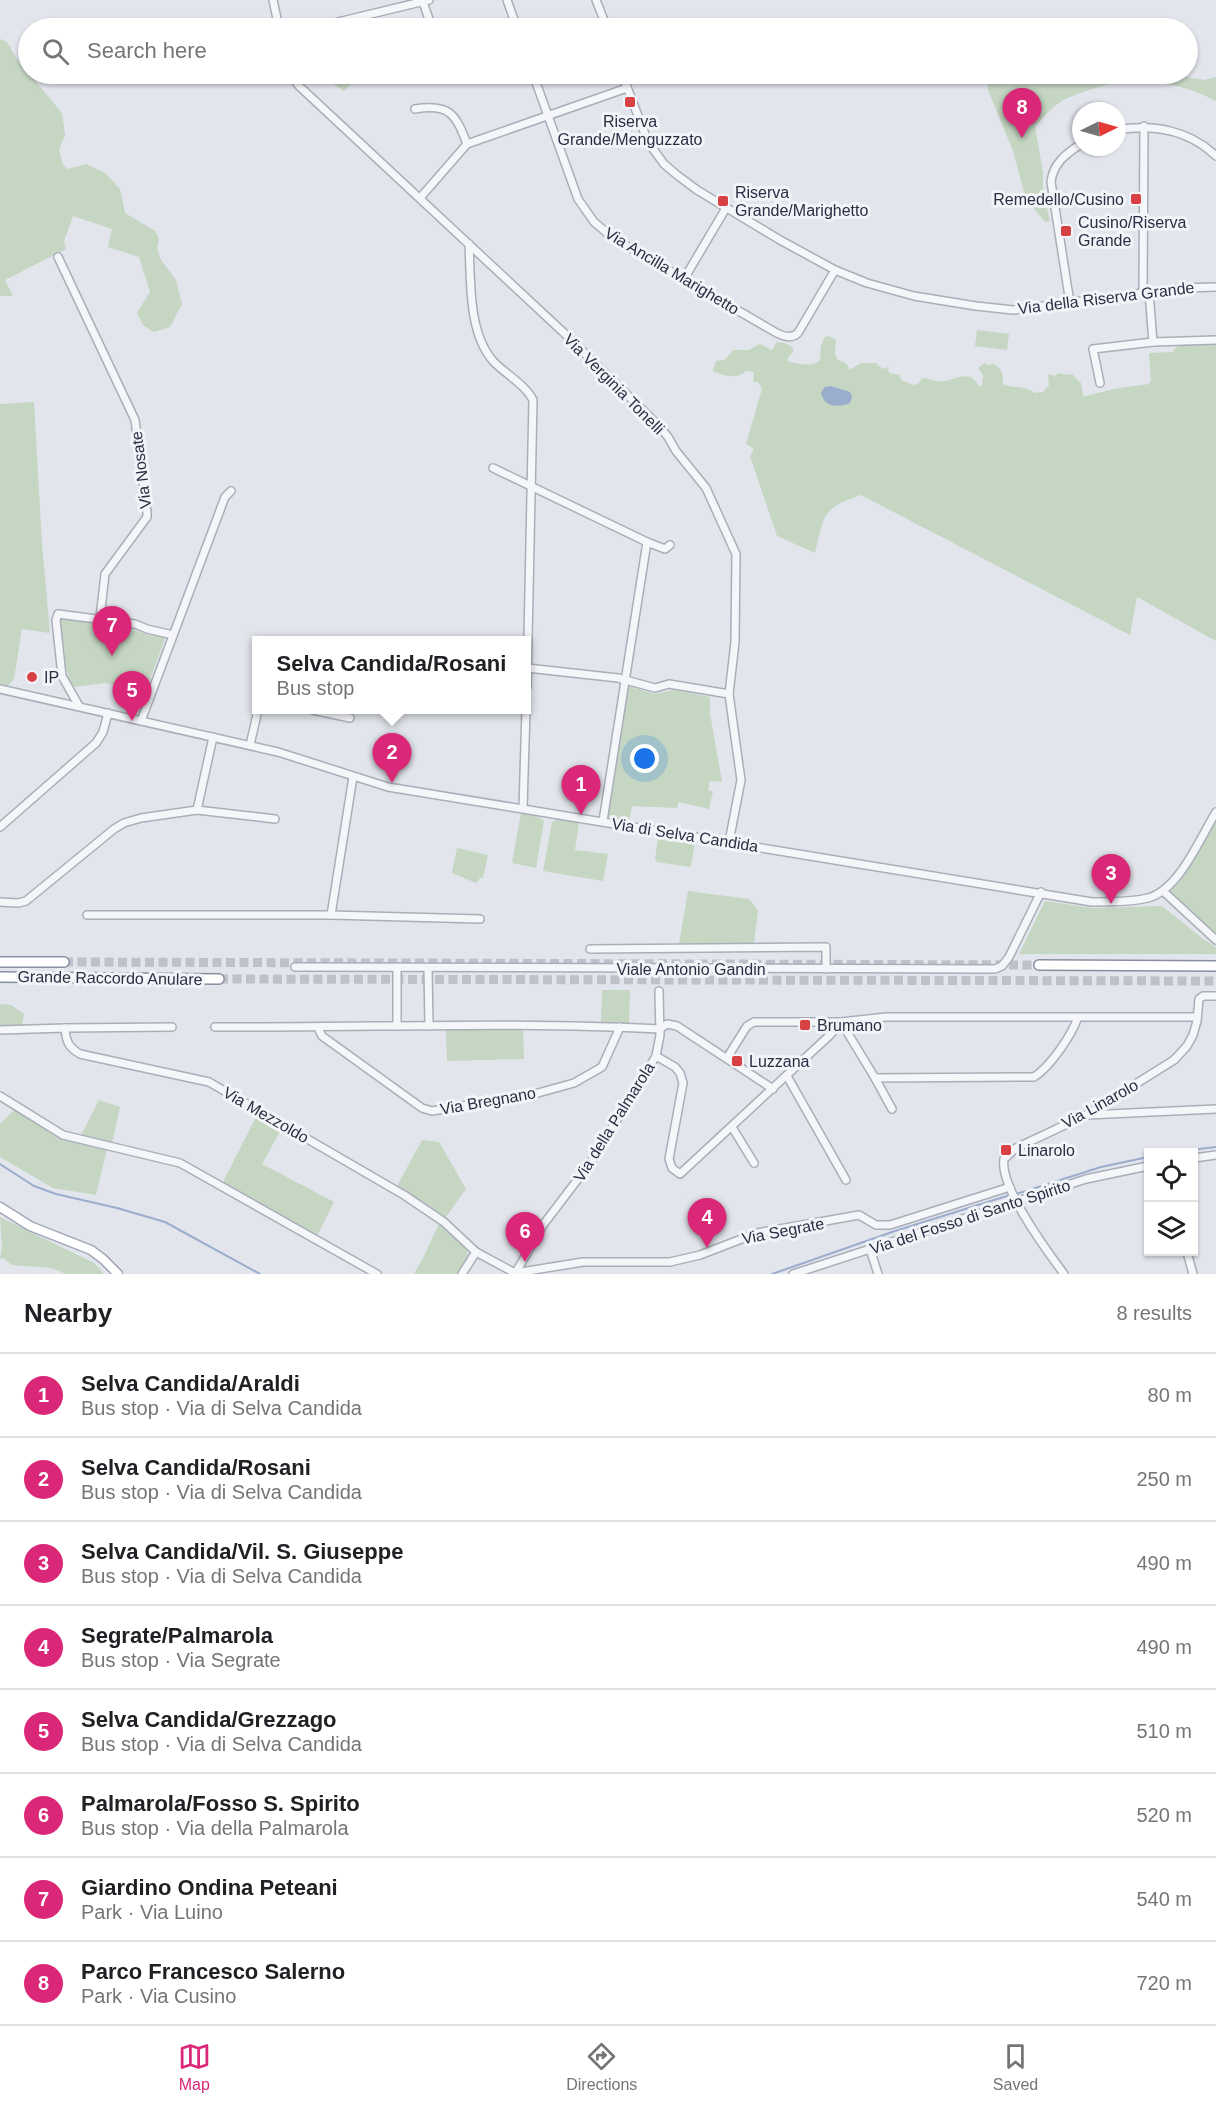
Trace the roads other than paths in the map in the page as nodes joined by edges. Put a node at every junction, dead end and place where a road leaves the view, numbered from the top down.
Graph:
1 (273, 0) edge
2 (507, 0) edge
3 (598, 0) edge
4 (426, 1) edge
5 (277, 18) edge
6 (355, 18) edge
7 (430, 18) edge
8 (513, 18) edge
9 (603, 18) edge
10 (298, 84) edge
11 (536, 84) edge
12 (626, 84) edge
13 (627, 88) junction
14 (415, 109) dead end
15 (548, 117) junction
16 (1144, 126) junction
17 (1126, 129) edge
18 (467, 144) junction
19 (1072, 151) edge
20 (1216, 156) edge
21 (420, 198) junction
22 (726, 208) junction
23 (469, 244) junction
24 (58, 257) dead end
25 (835, 270) junction
26 (684, 279) junction
27 (1216, 287) edge
28 (1146, 292) junction
29 (1070, 303) junction
30 (1216, 340) edge
31 (1153, 342) junction
32 (1100, 383) dead end
33 (493, 468) dead end
34 (531, 487) junction
35 (231, 491) dead end
36 (647, 542) junction
37 (670, 545) dead end
38 (99, 618) junction
39 (173, 635) junction
40 (528, 636) edge
41 (531, 668) edge
42 (626, 680) junction
43 (0, 689) edge
44 (729, 694) junction
45 (79, 706) junction
46 (108, 713) junction
47 (257, 714) edge
48 (332, 714) edge
49 (526, 714) edge
50 (350, 718) dead end
51 (141, 720) junction
52 (213, 737) junction
53 (250, 746) junction
54 (352, 777) junction
55 (523, 808) junction
56 (197, 810) junction
57 (1216, 812) edge
58 (275, 819) dead end
59 (603, 821) junction
60 (0, 827) edge
61 (729, 842) junction
62 (1163, 891) junction
63 (1041, 892) junction
64 (0, 902) edge
65 (87, 915) dead end
66 (332, 915) junction
67 (480, 919) dead end
68 (1216, 940) edge
69 (590, 949) dead end
70 (0, 962) edge
71 (64, 962) tunnel mouth
72 (1039, 965) tunnel mouth
73 (1216, 966) edge
74 (295, 967) dead end
75 (397, 968) junction
76 (428, 968) junction
77 (826, 969) junction
78 (0, 977) edge
79 (219, 979) tunnel mouth
80 (659, 991) dead end
81 (1216, 996) edge
82 (1078, 1017) junction
83 (1197, 1017) junction
84 (841, 1022) junction
85 (397, 1026) junction
86 (429, 1026) junction
87 (172, 1027) dead end
88 (215, 1027) dead end
89 (620, 1027) junction
90 (65, 1028) junction
91 (318, 1028) junction
92 (660, 1029) junction
93 (0, 1030) edge
94 (656, 1056) junction
95 (727, 1058) junction
96 (787, 1076) junction
97 (875, 1078) junction
98 (773, 1089) junction
99 (0, 1096) edge
100 (891, 1109) dead end
101 (1216, 1109) edge
102 (1086, 1115) junction
103 (732, 1126) junction
104 (1216, 1155) edge
105 (1198, 1157) edge
106 (754, 1163) dead end
107 (1144, 1167) edge
108 (846, 1180) dead end
109 (1010, 1186) junction
110 (1016, 1202) junction
111 (0, 1208) edge
112 (870, 1249) junction
113 (476, 1252) junction
114 (1188, 1256) edge
115 (118, 1274) edge
116 (377, 1274) edge
117 (462, 1274) edge
118 (515, 1274) edge
119 (792, 1274) edge
120 (878, 1274) edge
121 (1064, 1274) edge
122 (1193, 1274) edge

1 - 5 street
2 - 8 street
3 - 9 street
4 - 6 street
4 - 7 street
10 - 21 street, Via Verginia Tonelli
11 - 15 street, Via Ancilla Marighetto
12 - 13 street, Via della Riserva Grande
13 - 15 street
13 - 22 street, Via della Riserva Grande
14 - 18 street
15 - 18 street
15 - 26 street, Via Ancilla Marighetto
16 - 17 street
16 - 20 street
16 - 28 street
18 - 21 street
19 - 29 street
21 - 23 street, Via Verginia Tonelli
22 - 25 street, Via della Riserva Grande
22 - 26 street
23 - 34 street
23 - 44 street, Via Verginia Tonelli
24 - 38 street, Via Nosate
25 - 26 street, Via Ancilla Marighetto
25 - 29 street, Via della Riserva Grande
27 - 28 street, Via della Riserva Grande
28 - 29 street, Via della Riserva Grande
28 - 31 street
30 - 31 street
31 - 32 street
33 - 34 street
34 - 36 street
34 - 40 street
35 - 39 street
36 - 37 street
36 - 42 street
38 - 39 street
38 - 45 street
39 - 51 street
41 - 42 street
42 - 44 street
42 - 59 street
43 - 45 street, Via di Selva Candida
44 - 61 street, Via Verginia Tonelli
45 - 46 street, Via di Selva Candida
46 - 51 street, Via di Selva Candida
46 - 60 street
47 - 53 street
48 - 50 street
49 - 55 street
51 - 52 street, Via di Selva Candida
52 - 53 street, Via di Selva Candida
52 - 56 street
53 - 54 street, Via di Selva Candida
54 - 55 street, Via di Selva Candida
54 - 66 street
55 - 59 street, Via di Selva Candida
56 - 58 street
56 - 64 street
57 - 62 street
59 - 61 street, Via di Selva Candida
61 - 63 street, Via di Selva Candida
62 - 63 street, Via di Selva Candida
62 - 68 street
63 - 77 street, Viale Antonio Gandin
65 - 66 street
66 - 67 street
69 - 77 street
70 - 71 highway, Grande Raccordo Anulare
72 - 73 highway
74 - 75 street, Viale Antonio Gandin
75 - 76 street, Viale Antonio Gandin
75 - 85 street
76 - 77 street, Viale Antonio Gandin
76 - 86 street
78 - 79 highway, Grande Raccordo Anulare
80 - 92 street
81 - 83 street, Via Linarolo
82 - 83 street
82 - 84 street
82 - 97 street
83 - 102 street, Via Linarolo
84 - 95 street
84 - 96 street, Via della Palmarola
84 - 97 street
85 - 86 street
85 - 91 street
86 - 89 street
87 - 90 street
88 - 91 street
89 - 91 street, Via Bregnano
89 - 92 street
90 - 93 street
90 - 113 street, Via Mezzoldo
92 - 94 street
92 - 95 street
94 - 103 street, Via della Palmarola
94 - 118 street, Via della Palmarola
95 - 98 street
96 - 98 street, Via della Palmarola
96 - 108 street
97 - 100 street
98 - 103 street, Via della Palmarola
99 - 116 street
101 - 102 street
102 - 109 street, Via Linarolo
103 - 106 street
104 - 105 street
107 - 110 street, Via del Fosso di Santo Spirito
109 - 110 street, Via Linarolo
109 - 118 street, Via Segrate
110 - 112 street, Via del Fosso di Santo Spirito
110 - 121 street, Via Linarolo
111 - 115 main road
112 - 119 street, Via del Fosso di Santo Spirito
112 - 120 street
113 - 117 street
113 - 118 street, Via Mezzoldo
114 - 122 street

